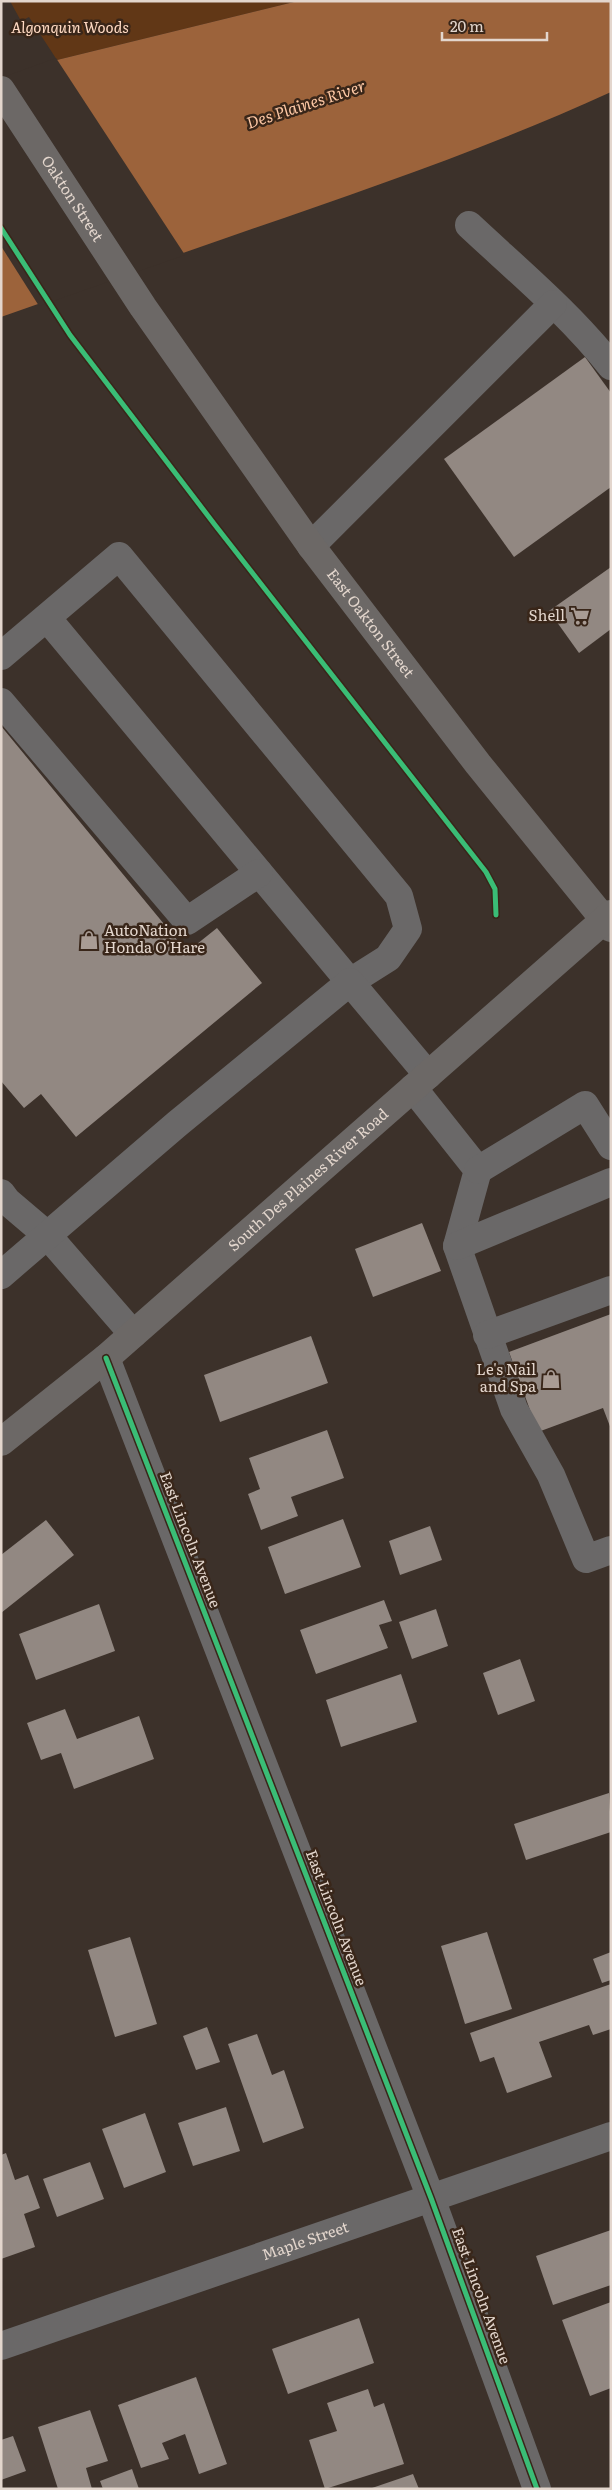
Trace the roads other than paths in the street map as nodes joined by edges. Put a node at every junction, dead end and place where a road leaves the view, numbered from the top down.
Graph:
1 (1, 90) edge
2 (468, 225) dead end
3 (553, 304) junction
4 (143, 307) joint
5 (611, 366) edge
6 (311, 546) junction
7 (47, 618) junction
8 (1, 656) edge
9 (1, 702) edge
10 (259, 873) junction
11 (609, 920) edge
12 (350, 982) junction
13 (420, 1081) junction
14 (611, 1146) edge
15 (478, 1170) junction
16 (611, 1182) edge
17 (1, 1193) edge
18 (47, 1235) junction
19 (457, 1246) junction
20 (1, 1275) edge
21 (611, 1290) edge
22 (133, 1334) junction
23 (487, 1335) junction
24 (106, 1358) junction
25 (1, 1442) edge
26 (611, 1550) edge
27 (611, 2136) edge
28 (432, 2198) junction
29 (1, 2346) edge
30 (537, 2489) edge

1 - 4 main road, Oakton Street
2 - 3 street
3 - 5 street
3 - 6 street
4 - 6 main road, East Oakton Street
6 - 11 main road, East Oakton Street
7 - 8 street
7 - 10 street
7 - 12 street
9 - 10 street
10 - 12 street
11 - 13 main road, South Des Plaines River Road
12 - 13 street
12 - 18 street
13 - 15 street
13 - 22 main road, South Des Plaines River Road
14 - 15 street
15 - 19 street
16 - 19 street
17 - 18 street
18 - 20 street
18 - 22 street
19 - 23 street
21 - 23 street
22 - 24 main road, South Des Plaines River Road
23 - 26 street
24 - 25 main road, South Des Plaines River Road
24 - 28 street, East Lincoln Avenue
27 - 28 street, Maple Street
28 - 29 street, Maple Street
28 - 30 street, East Lincoln Avenue

